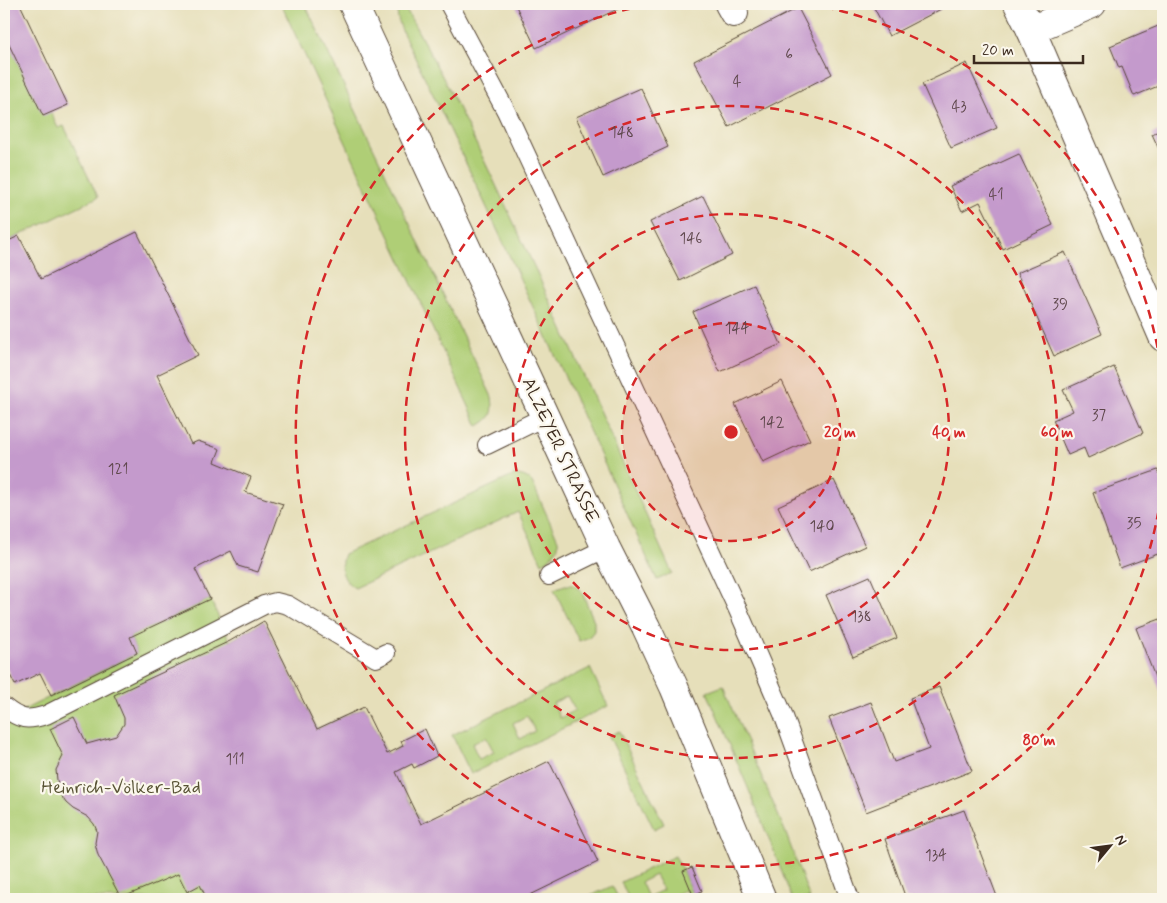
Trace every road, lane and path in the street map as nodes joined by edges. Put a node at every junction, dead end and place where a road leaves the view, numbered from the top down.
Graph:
1 (353, 4) edge
2 (449, 4) edge
3 (1018, 4) edge
4 (1092, 4) edge
5 (1031, 30) junction
6 (1163, 337) edge
7 (546, 416) junction
8 (487, 445) dead end
9 (606, 548) junction
10 (548, 576) dead end
11 (386, 653) dead end
12 (4, 707) edge
13 (762, 899) edge
14 (850, 899) edge

1 - 7 street, ALZEYER STRASSE
2 - 14 lane
3 - 5 street
4 - 5 street
5 - 6 street
7 - 8 lane
7 - 9 street, ALZEYER STRASSE
9 - 10 lane
9 - 13 street, ALZEYER STRASSE
11 - 12 lane

